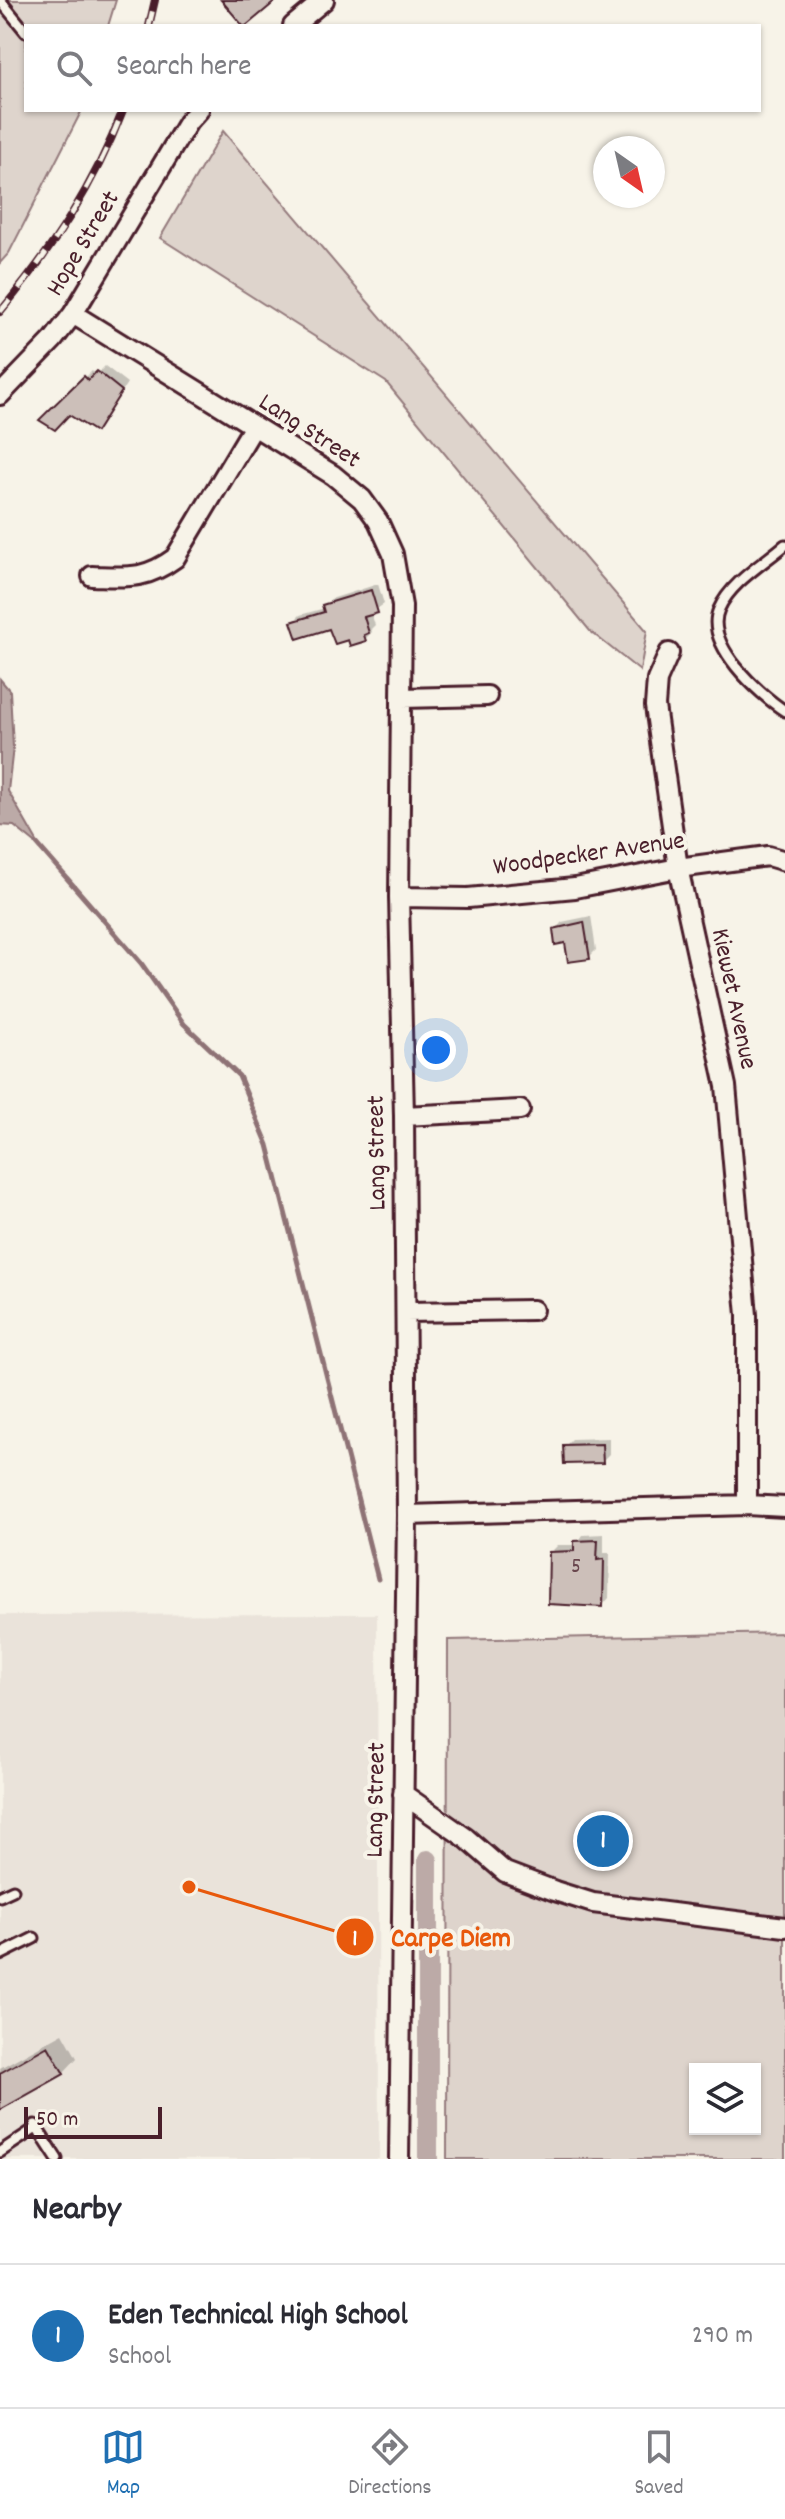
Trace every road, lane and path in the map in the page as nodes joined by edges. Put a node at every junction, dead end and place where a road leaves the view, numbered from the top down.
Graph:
1 (0, 0) edge
2 (324, 0) edge
3 (295, 24) edge
4 (24, 30) edge
5 (197, 112) edge
6 (73, 314) junction
7 (0, 395) edge
8 (254, 426) junction
9 (785, 545) edge
10 (92, 576) dead end
11 (669, 653) dead end
12 (487, 696) dead end
13 (402, 698) junction
14 (785, 711) edge
15 (785, 861) edge
16 (678, 868) junction
17 (399, 897) junction
18 (520, 1110) dead end
19 (404, 1116) junction
20 (533, 1310) dead end
21 (406, 1312) junction
22 (747, 1505) junction
23 (785, 1507) edge
24 (407, 1515) junction
25 (403, 1794) junction
26 (13, 1890) dead end
27 (0, 1896) edge
28 (785, 1927) edge
29 (34, 1938) dead end
30 (0, 1955) edge
31 (0, 2152) edge
32 (57, 2159) edge
33 (399, 2159) edge

1 - 4 lane
2 - 3 street
5 - 6 street, Hope Street
6 - 7 street, Hope Street
6 - 8 street, Lang Street
8 - 10 street
8 - 13 street, Lang Street
9 - 14 lane
11 - 16 street, Kiewet Avenue
12 - 13 street
13 - 17 street, Lang Street
15 - 16 street, Woodpecker Avenue
16 - 17 street, Woodpecker Avenue
16 - 22 street, Kiewet Avenue
17 - 19 street, Lang Street
18 - 19 street
19 - 21 street, Lang Street
20 - 21 street
21 - 24 street, Lang Street
22 - 23 street
22 - 24 street
24 - 25 street, Lang Street
25 - 28 street
25 - 33 street, Lang Street
26 - 27 lane
29 - 30 lane
31 - 32 lane

